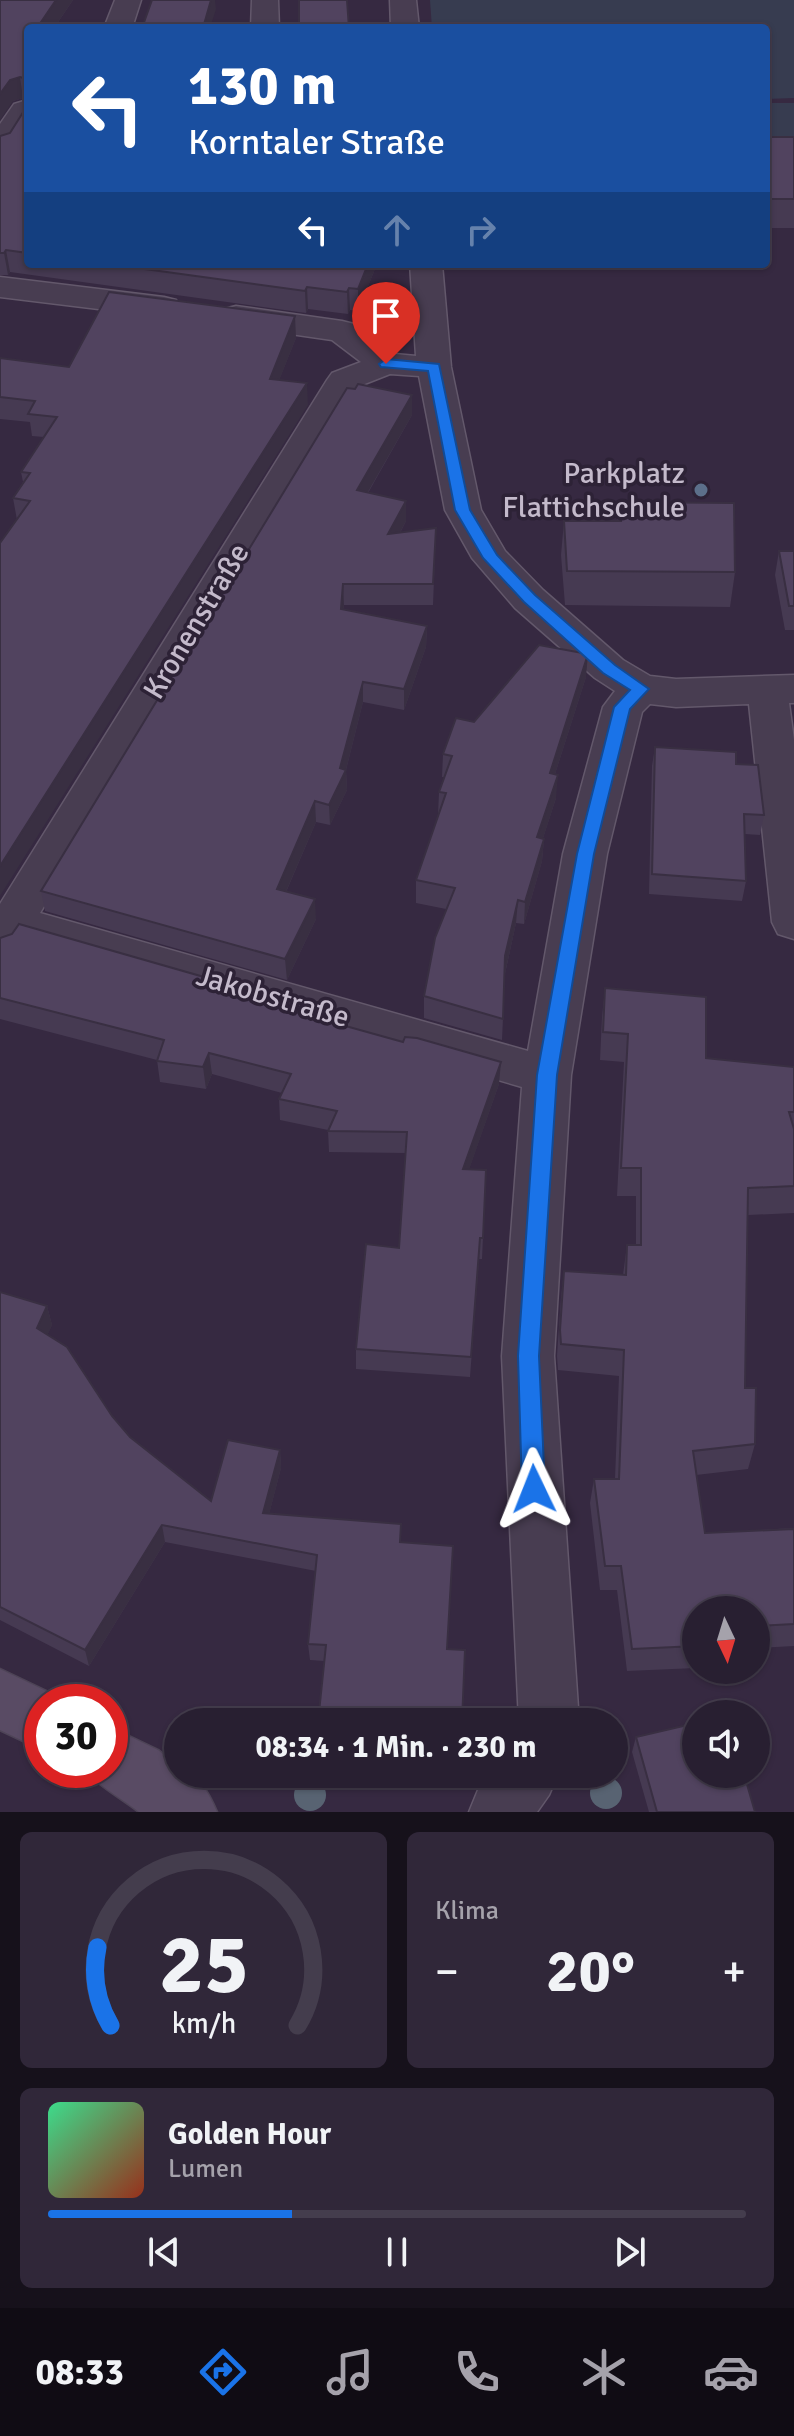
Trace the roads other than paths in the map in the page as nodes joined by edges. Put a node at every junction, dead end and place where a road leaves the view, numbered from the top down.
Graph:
1 (128, 0) edge
2 (265, 0) edge
3 (403, 0) edge
4 (119, 24) edge
5 (265, 24) edge
6 (405, 24) edge
7 (17, 109) edge
8 (0, 147) edge
9 (426, 268) edge
10 (0, 287) edge
11 (386, 364) junction
12 (434, 367) junction
13 (641, 689) junction
14 (781, 690) edge
15 (794, 922) edge
16 (4, 927) edge
17 (547, 1075) junction
18 (0, 1698) edge
19 (548, 1708) edge
20 (24, 1711) edge
21 (128, 1766) edge
22 (518, 1788) edge
23 (186, 1812) edge
24 (500, 1812) edge

1 - 4 street
2 - 5 street
3 - 6 street
7 - 8 street
9 - 12 street
10 - 11 street
11 - 12 street, Kronenstraße
11 - 16 street, Kronenstraße
12 - 13 street
13 - 14 street
13 - 17 street
14 - 15 street
16 - 17 street, Jakobstraße
17 - 19 street
18 - 20 street
21 - 23 street
22 - 24 street

